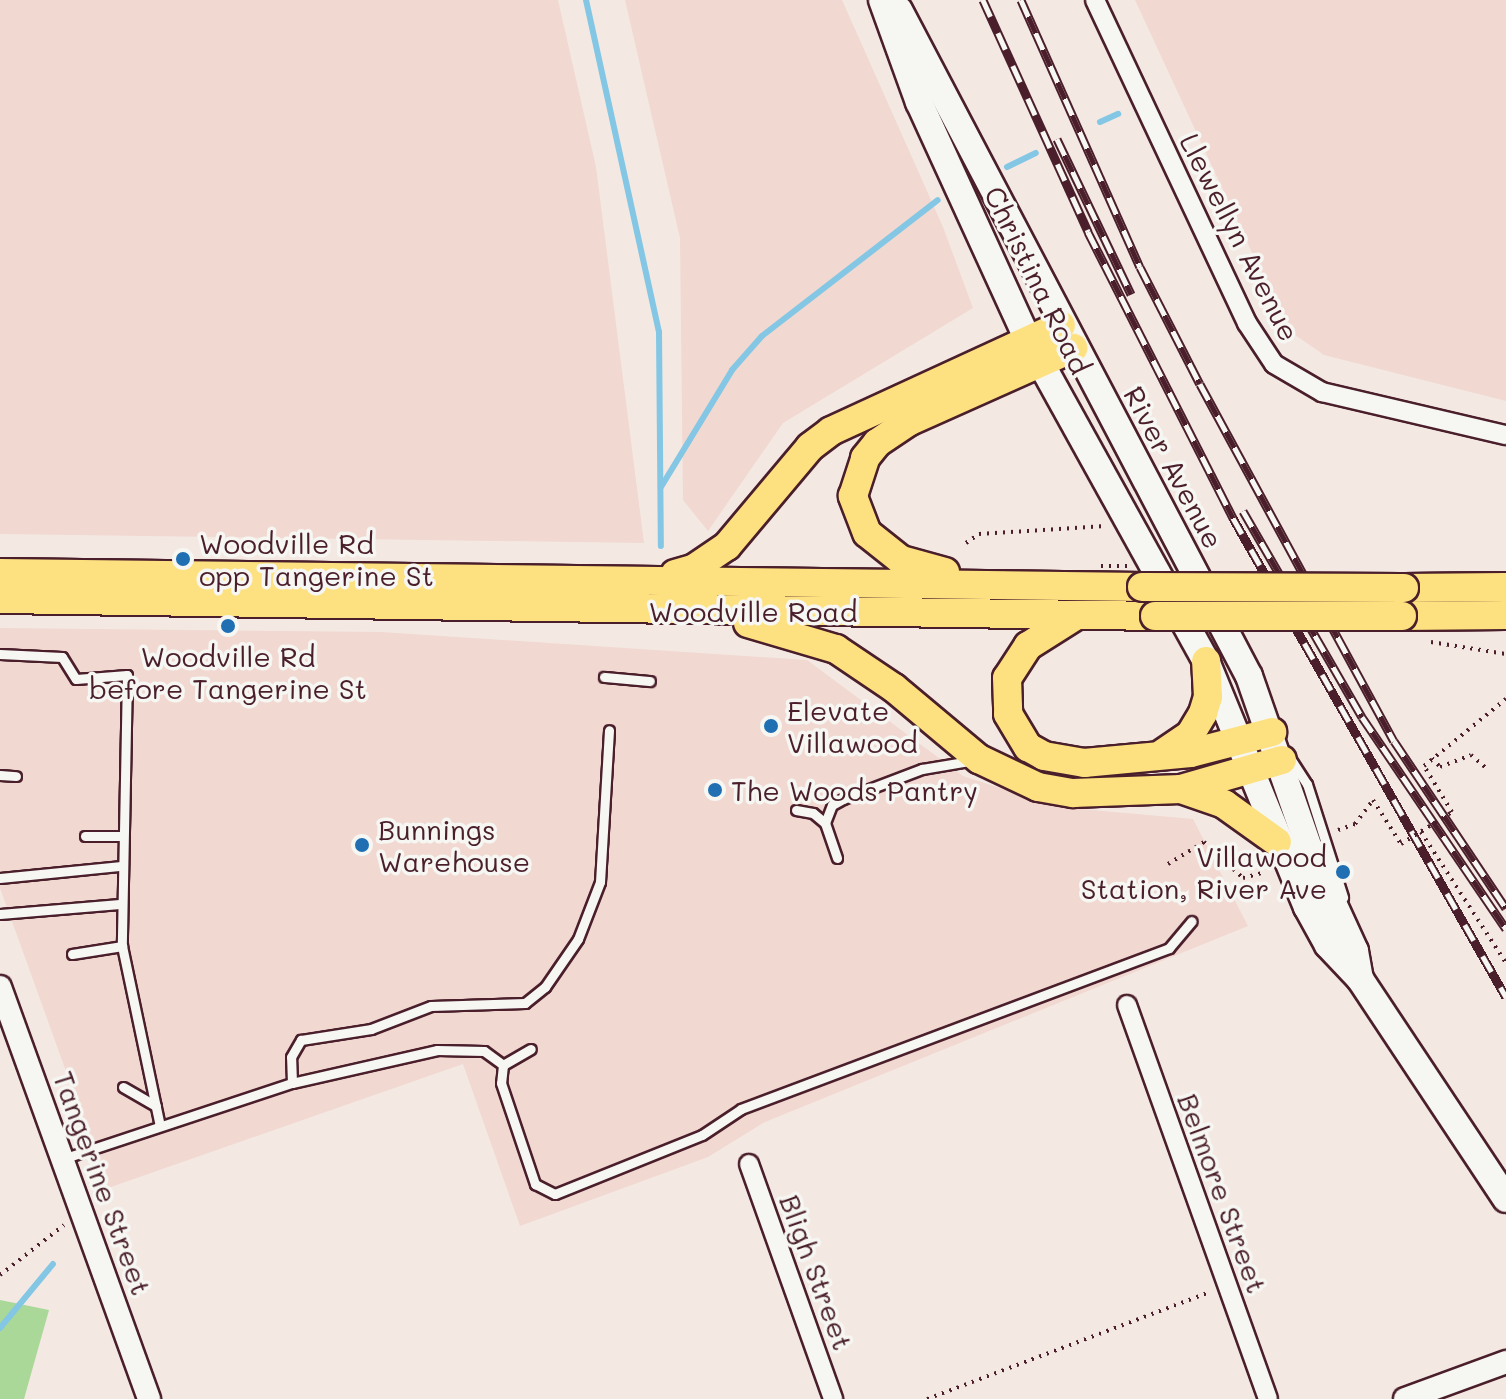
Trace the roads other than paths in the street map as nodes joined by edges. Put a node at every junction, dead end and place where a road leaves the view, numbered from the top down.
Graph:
1 (882, 0) edge
2 (893, 0) edge
3 (1095, 0) edge
4 (1067, 336) junction
5 (1034, 352) junction
6 (1506, 435) edge
7 (0, 573) edge
8 (654, 578) junction
9 (990, 583) junction
10 (1506, 587) edge
11 (0, 599) edge
12 (670, 611) junction
13 (1078, 615) junction
14 (1506, 615) edge
15 (0, 654) edge
16 (1206, 661) junction
17 (604, 677) dead end
18 (650, 681) dead end
19 (609, 730) dead end
20 (1272, 732) junction
21 (1159, 756) junction
22 (1246, 756) junction
23 (979, 759) junction
24 (1282, 760) junction
25 (0, 775) edge
26 (16, 776) dead end
27 (1181, 789) junction
28 (796, 810) dead end
29 (825, 823) junction
30 (85, 836) dead end
31 (122, 836) junction
32 (1277, 842) junction
33 (837, 858) dead end
34 (121, 866) junction
35 (0, 878) edge
36 (120, 904) junction
37 (0, 914) edge
38 (1192, 921) dead end
39 (1350, 938) junction
40 (122, 946) junction
41 (72, 954) dead end
42 (1360, 979) junction
43 (0, 987) edge
44 (1127, 1005) dead end
45 (531, 1049) dead end
46 (503, 1065) junction
47 (292, 1083) junction
48 (123, 1087) dead end
49 (156, 1106) junction
50 (160, 1126) junction
51 (62, 1159) junction
52 (749, 1164) dead end
53 (1506, 1199) edge
54 (1506, 1362) edge
55 (149, 1399) edge
56 (833, 1399) edge
57 (1268, 1399) edge
58 (1405, 1399) edge

1 - 5 main road, Christina Road
2 - 4 main road, River Avenue
3 - 6 street, Llewellyn Avenue
4 - 5 main road
4 - 20 main road, River Avenue
5 - 8 main road
5 - 9 main road
5 - 16 main road, Christina Road
7 - 8 main road, Woodville Road
8 - 9 main road, Woodville Road
9 - 10 main road, Woodville Road, bridge
11 - 12 main road, Woodville Road
12 - 13 main road, Woodville Road
12 - 23 main road
13 - 14 main road, Woodville Road, bridge
13 - 21 main road
15 - 31 lane
16 - 21 main road
16 - 22 main road, River Avenue
17 - 18 lane
19 - 47 lane
20 - 22 main road
20 - 24 main road, River Avenue
20 - 39 lane
21 - 22 main road
22 - 24 main road
22 - 27 main road
22 - 32 main road, River Avenue
23 - 27 main road
23 - 29 lane
24 - 39 main road, River Avenue
25 - 26 lane
27 - 32 main road
28 - 29 lane
29 - 33 lane
30 - 31 lane
31 - 34 lane
32 - 42 main road, River Avenue
34 - 35 lane
34 - 36 lane
36 - 37 lane
36 - 40 lane
38 - 46 lane
39 - 42 main road, River Avenue
40 - 41 lane
40 - 49 lane
42 - 53 main road, River Avenue
43 - 51 street, Tangerine Street
44 - 57 street, Belmore Street
45 - 46 lane
46 - 47 lane
47 - 50 lane
48 - 49 lane
49 - 50 lane
50 - 51 lane
51 - 55 street, Tangerine Street
52 - 56 street, Bligh Street
54 - 58 street

